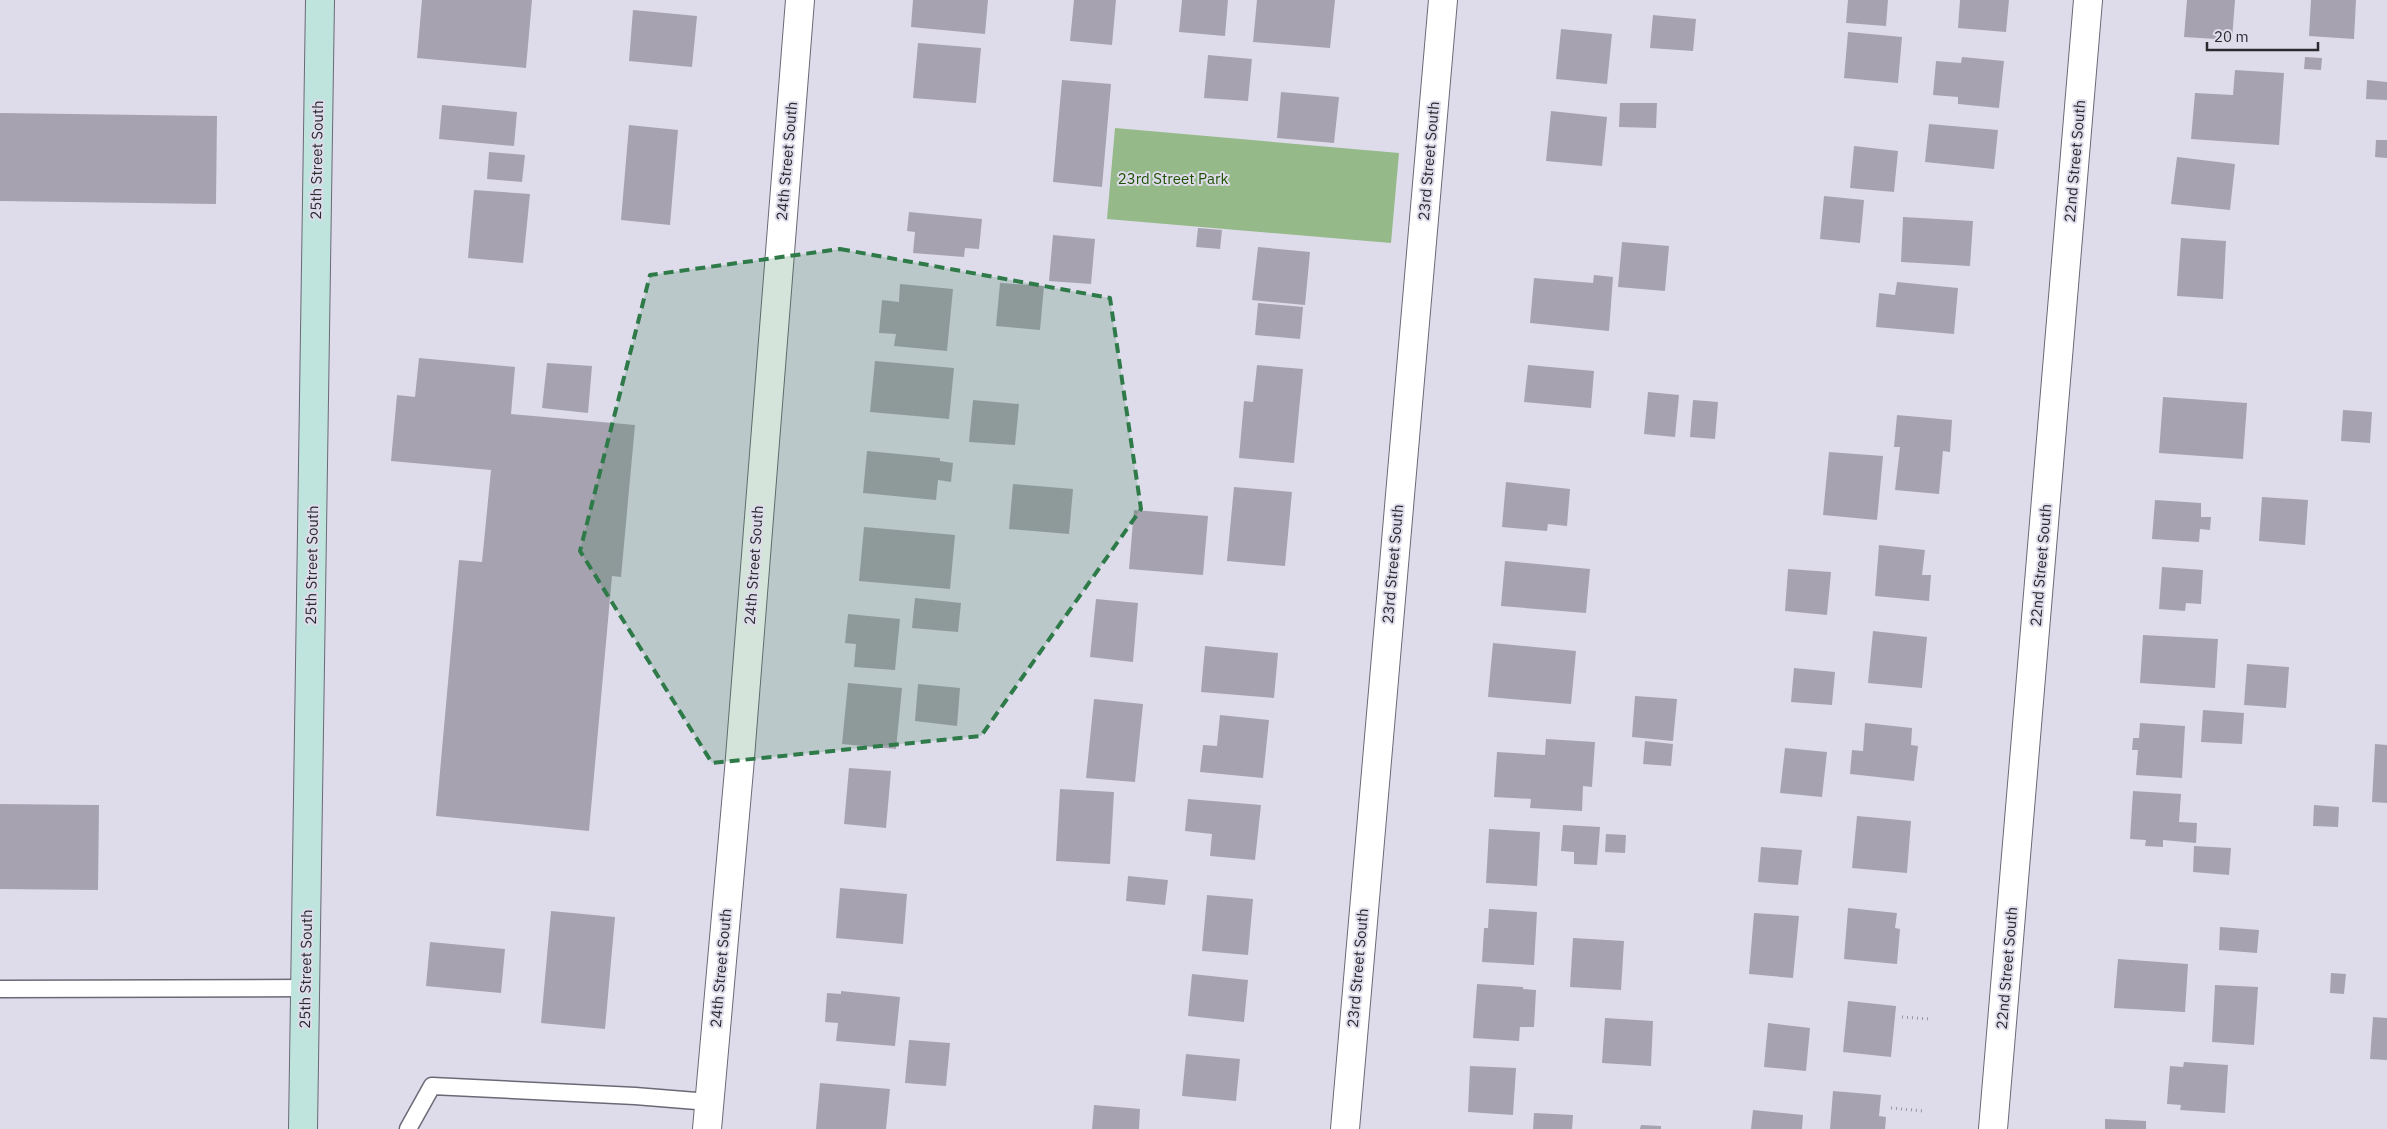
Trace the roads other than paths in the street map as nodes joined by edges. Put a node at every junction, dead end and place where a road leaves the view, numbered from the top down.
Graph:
1 (320, 0) edge
2 (800, 0) edge
3 (1443, 0) edge
4 (2088, 0) edge
5 (306, 988) junction
6 (0, 989) edge
7 (709, 1102) junction
8 (304, 1129) edge
9 (408, 1129) edge
10 (706, 1129) edge
11 (1345, 1129) edge
12 (1993, 1129) edge

1 - 5 main road, 25th Street South
2 - 7 street, 24th Street South
3 - 11 street, 23rd Street South
4 - 12 street, 22nd Street South
5 - 6 lane
5 - 8 main road, 25th Street South
7 - 9 lane
7 - 10 street, 24th Street South

